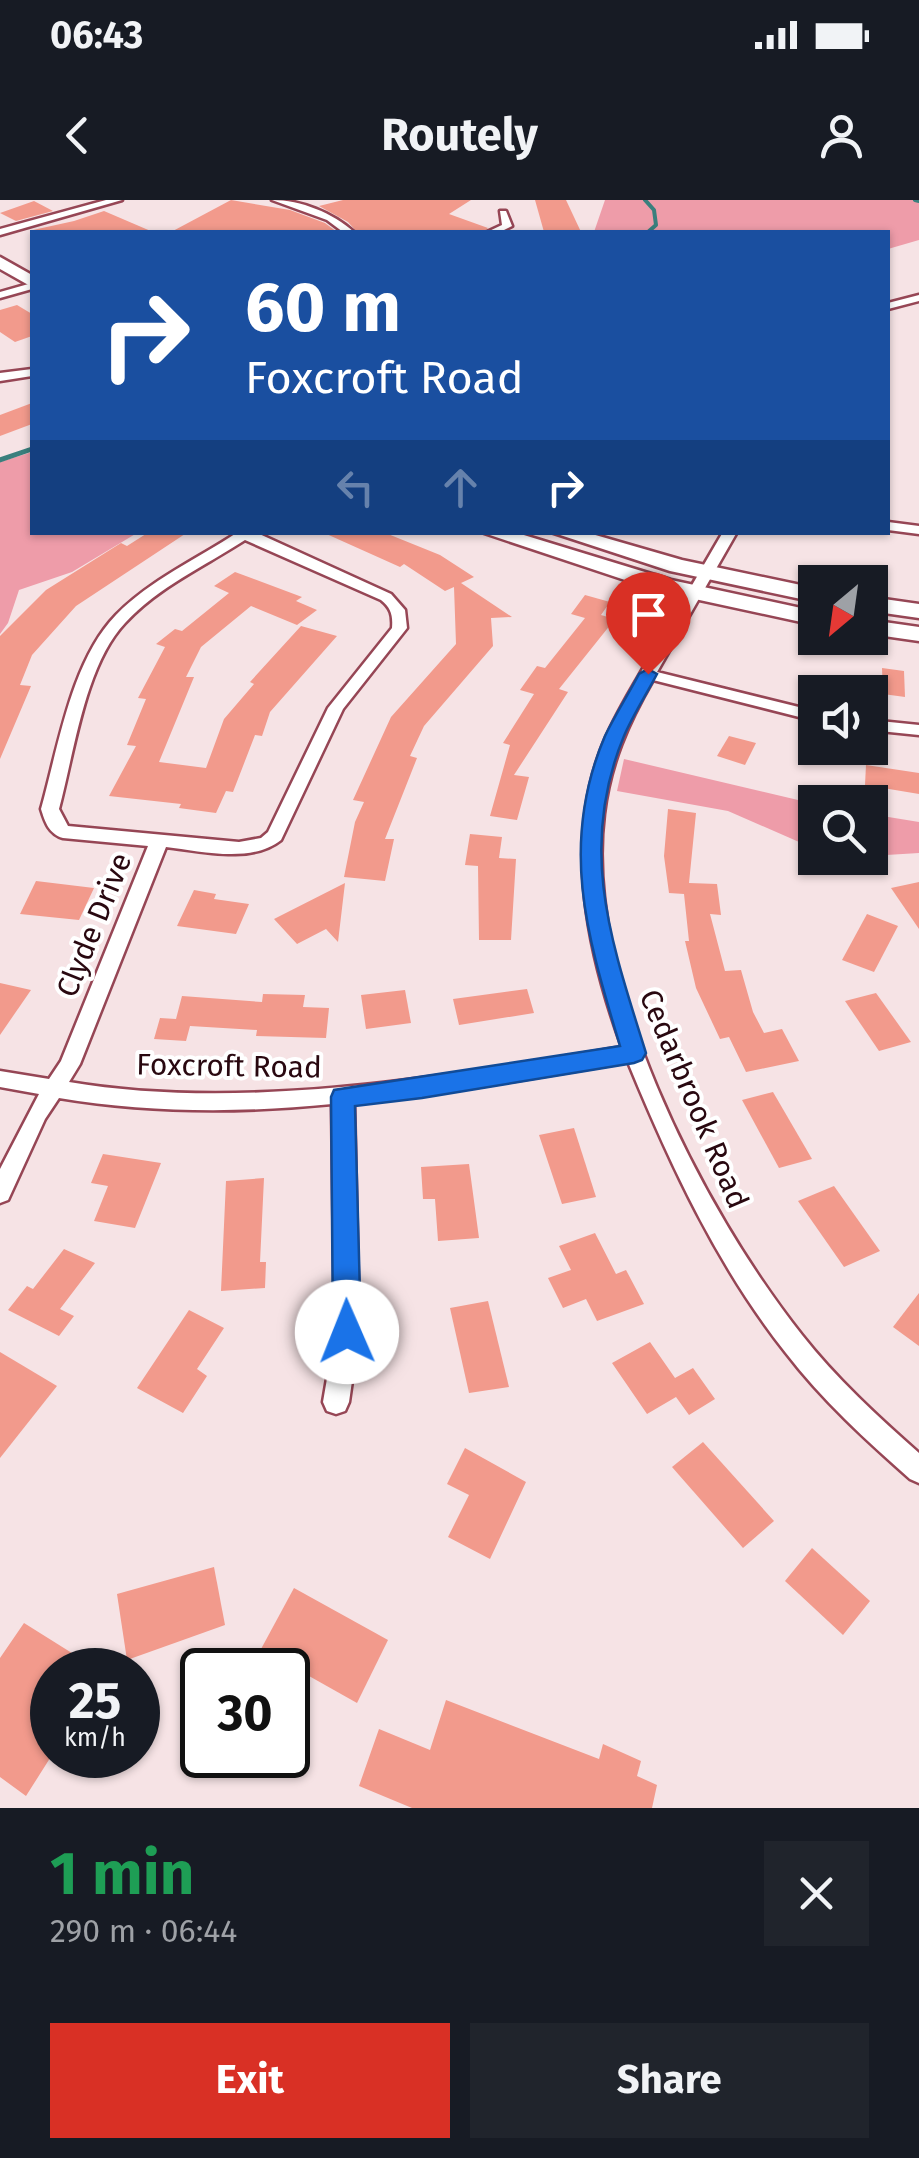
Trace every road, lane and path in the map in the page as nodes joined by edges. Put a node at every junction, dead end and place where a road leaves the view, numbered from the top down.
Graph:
1 (76, 200) edge
2 (117, 200) edge
3 (277, 200) edge
4 (307, 200) edge
5 (296, 205) junction
6 (87, 207) junction
7 (503, 212) dead end
8 (346, 230) edge
9 (497, 230) edge
10 (0, 236) edge
11 (16, 249) dead end
12 (0, 262) edge
13 (30, 283) edge
14 (30, 285) edge
15 (0, 295) edge
16 (919, 298) edge
17 (890, 305) edge
18 (30, 373) edge
19 (0, 377) edge
20 (890, 526) edge
21 (919, 530) edge
22 (245, 535) edge
23 (249, 535) edge
24 (504, 535) edge
25 (569, 535) edge
26 (728, 535) edge
27 (701, 583) junction
28 (798, 593) edge
29 (888, 606) edge
30 (919, 610) edge
31 (798, 613) edge
32 (888, 630) edge
33 (919, 634) edge
34 (648, 674) junction
35 (798, 712) edge
36 (888, 727) edge
37 (919, 730) edge
38 (158, 842) junction
39 (634, 1053) junction
40 (0, 1079) edge
41 (54, 1088) junction
42 (343, 1097) junction
43 (0, 1192) edge
44 (336, 1402) dead end
45 (919, 1470) edge

1 - 6 street
2 - 6 street
3 - 5 street
4 - 5 street
5 - 8 street
6 - 10 street
7 - 9 street
10 - 11 street
12 - 13 street
14 - 15 street
16 - 17 street
18 - 19 street
20 - 21 street
22 - 38 street, Clyde Drive
23 - 38 street
24 - 27 street
25 - 27 street
26 - 27 street, Cedarbrook Road
27 - 28 street
27 - 31 street
27 - 34 street, Cedarbrook Road
29 - 30 street
32 - 33 street
34 - 35 street
34 - 39 street, Cedarbrook Road
36 - 37 street
38 - 41 street, Clyde Drive
39 - 42 street, Foxcroft Road
39 - 45 street, Cedarbrook Road
40 - 41 street, Foxcroft Road
41 - 42 street, Foxcroft Road
41 - 43 street, Clyde Drive
42 - 44 street

